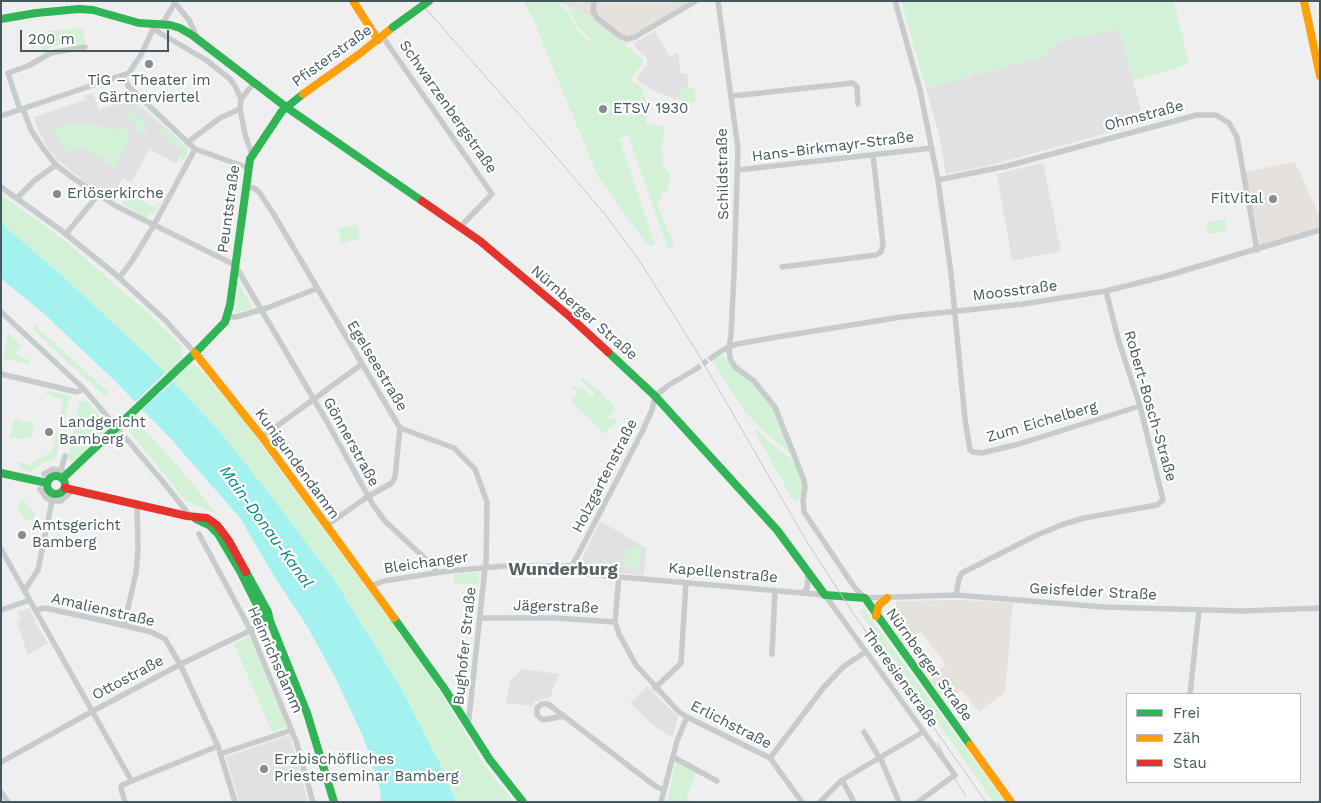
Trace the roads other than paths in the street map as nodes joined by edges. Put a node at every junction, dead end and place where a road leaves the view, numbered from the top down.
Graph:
1 (353, 1) edge
2 (429, 1) edge
3 (594, 1) edge
4 (696, 1) edge
5 (718, 1) edge
6 (895, 1) edge
7 (1304, 1) edge
8 (1309, 1) edge
9 (175, 2) edge
10 (1, 20) edge
11 (155, 25) junction
12 (380, 38) junction
13 (199, 40) junction
14 (85, 47) dead end
15 (1320, 54) edge
16 (123, 76) junction
17 (1320, 76) edge
18 (254, 83) junction
19 (732, 96) junction
20 (298, 98) junction
21 (240, 99) junction
22 (858, 104) dead end
23 (286, 107) junction
24 (22, 109) junction
25 (240, 109) junction
26 (1, 116) edge
27 (301, 118) junction
28 (188, 142) junction
29 (932, 148) junction
30 (194, 150) junction
31 (252, 155) junction
32 (873, 155) junction
33 (56, 165) junction
34 (249, 168) junction
35 (738, 170) junction
36 (938, 180) junction
37 (1, 187) edge
38 (247, 187) junction
39 (98, 195) junction
40 (18, 198) junction
41 (154, 225) junction
42 (460, 227) junction
43 (1320, 230) edge
44 (66, 234) junction
45 (1257, 250) junction
46 (235, 265) junction
47 (782, 267) dead end
48 (119, 278) junction
49 (316, 289) junction
50 (1106, 291) junction
51 (262, 310) junction
52 (955, 310) junction
53 (1, 312) edge
54 (227, 317) junction
55 (729, 347) junction
56 (195, 353) junction
57 (711, 358) tunnel mouth
58 (362, 364) junction
59 (696, 368) tunnel mouth
60 (1, 374) edge
61 (80, 391) junction
62 (655, 396) junction
63 (314, 400) junction
64 (1140, 406) junction
65 (117, 428) junction
66 (400, 428) junction
67 (262, 437) junction
68 (65, 456) dead end
69 (1, 473) edge
70 (62, 473) junction
71 (44, 474) dead end
72 (47, 483) junction
73 (40, 489) dead end
74 (67, 491) junction
75 (367, 497) junction
76 (176, 498) junction
77 (52, 501) junction
78 (137, 504) junction
79 (168, 512) junction
80 (192, 517) junction
81 (326, 526) junction
82 (199, 534) dead end
83 (1, 549) edge
84 (572, 566) junction
85 (486, 568) junction
86 (437, 572) junction
87 (808, 573) junction
88 (619, 576) junction
89 (686, 582) junction
90 (371, 586) junction
91 (24, 591) junction
92 (775, 591) junction
93 (802, 593) junction
94 (825, 595) junction
95 (956, 595) junction
96 (865, 598) junction
97 (887, 598) junction
98 (30, 600) junction
99 (1320, 608) edge
100 (1, 610) edge
101 (35, 610) junction
102 (1199, 610) junction
103 (876, 616) junction
104 (480, 618) junction
105 (125, 622) junction
106 (270, 622) junction
107 (615, 622) junction
108 (251, 631) junction
109 (865, 652) junction
110 (772, 654) dead end
111 (180, 664) junction
112 (655, 688) junction
113 (1190, 693) edge
114 (93, 710) junction
115 (564, 716) dead end
116 (687, 717) junction
117 (468, 727) junction
118 (292, 730) junction
119 (864, 732) dead end
120 (923, 732) junction
121 (218, 746) junction
122 (220, 754) junction
123 (673, 757) junction
124 (770, 758) junction
125 (879, 758) junction
126 (1, 762) edge
127 (131, 780) junction
128 (842, 780) junction
129 (717, 781) dead end
130 (664, 790) junction
131 (1, 792) edge
132 (8, 802) edge
133 (125, 802) edge
134 (235, 802) edge
135 (314, 802) edge
136 (334, 802) edge
137 (523, 802) edge
138 (661, 802) edge
139 (802, 802) edge
140 (820, 802) edge
141 (854, 802) edge
142 (899, 802) edge
143 (918, 802) edge
144 (1011, 802) edge

1 - 12 street, Schwarzenbergstraße
2 - 12 street, Pfisterstraße, bridge
3 - 4 street
5 - 19 street, Schildstraße
6 - 29 street, Zum Eichelberg
7 - 17 street
8 - 15 street
9 - 11 street
9 - 13 street, Nürnberger Straße
10 - 11 street, Nürnberger Straße
11 - 13 street, Nürnberger Straße
11 - 16 street
11 - 21 street
12 - 20 street, Pfisterstraße
12 - 42 street, Schwarzenbergstraße
13 - 18 street, Nürnberger Straße
14 - 24 street
16 - 24 street
16 - 28 street
18 - 21 street
18 - 23 street, Nürnberger Straße
19 - 22 street
19 - 35 street, Schildstraße
20 - 23 street, Pfisterstraße
20 - 27 street
21 - 25 street
23 - 27 street, Nürnberger Straße
23 - 31 street, Peuntstraße
24 - 26 street
24 - 33 street
25 - 28 street
25 - 31 street
27 - 42 street, Nürnberger Straße
28 - 30 street
29 - 32 street, Hans-Birkmayr-Straße
29 - 36 street, Zum Eichelberg
30 - 34 street
30 - 41 street
31 - 34 street, Peuntstraße
32 - 35 street, Hans-Birkmayr-Straße
32 - 47 street
33 - 39 street
33 - 40 street
34 - 38 street, Peuntstraße
35 - 55 street, Schildstraße
36 - 45 street, Ohmstraße
36 - 52 street, Zum Eichelberg
37 - 40 street, Kunigundendamm
38 - 46 street, Peuntstraße
38 - 49 street, Egelseestraße
39 - 41 street
39 - 44 street
40 - 44 street, Kunigundendamm
41 - 46 street
41 - 48 street
42 - 62 street, Nürnberger Straße
43 - 45 street, Moosstraße
44 - 48 street, Kunigundendamm
45 - 50 street, Moosstraße
46 - 51 street, Gönnerstraße
46 - 54 street, Peuntstraße
48 - 56 street, Kunigundendamm
49 - 51 street
49 - 58 street, Egelseestraße
50 - 52 street, Moosstraße
50 - 64 street, Robert-Bosch-Straße
51 - 54 street
51 - 63 street, Gönnerstraße
52 - 55 street, Moosstraße
52 - 64 street, Zum Eichelberg
53 - 61 street
54 - 56 street
55 - 57 street, Moosstraße
55 - 96 street
56 - 65 street
56 - 67 street, Kunigundendamm
58 - 63 street
58 - 66 street, Egelseestraße
59 - 62 street
60 - 61 street
61 - 65 street
62 - 84 street, Holzgartenstraße
62 - 87 street, Nürnberger Straße
63 - 67 street
63 - 75 street, Gönnerstraße
64 - 95 street, Robert-Bosch-Straße
65 - 70 street
65 - 76 street
66 - 75 street
66 - 85 street, Egelseestraße
67 - 81 street, Kunigundendamm
68 - 70 street
69 - 72 street
70 - 71 street
70 - 72 street
70 - 74 street
72 - 74 street
73 - 77 street
74 - 77 street
74 - 78 street
75 - 81 street
75 - 86 street, Gönnerstraße
76 - 79 street
76 - 80 street
77 - 91 street
78 - 79 street
78 - 105 street
79 - 80 street
80 - 106 street
81 - 90 street, Kunigundendamm
82 - 108 street, Heinrichsdamm
83 - 91 street
84 - 85 street
84 - 88 street
85 - 86 street, Bleichanger
85 - 104 street, Bughofer Straße
86 - 90 street, Bleichanger
87 - 93 street
87 - 94 street, Nürnberger Straße
88 - 89 street, Kapellenstraße
88 - 107 street, Jägerstraße
89 - 92 street, Kapellenstraße
89 - 112 street
90 - 117 street, Kunigundendamm
91 - 98 street
92 - 93 street, Kapellenstraße
92 - 110 street
93 - 94 street, Kapellenstraße
94 - 96 street
94 - 109 street, Theresienstraße
95 - 97 street, Geisfelder Straße
95 - 102 street, Geisfelder Straße
96 - 97 street, Geisfelder Straße
96 - 103 street, Nürnberger Straße
97 - 103 street
98 - 100 street, Amalienstraße
98 - 101 street
99 - 102 street, Geisfelder Straße
101 - 105 street, Amalienstraße
101 - 114 street
102 - 113 street
103 - 144 street, Nürnberger Straße
104 - 107 street, Jägerstraße
104 - 117 street, Bughofer Straße
105 - 111 street, Amalienstraße
106 - 108 street, Ottostraße
106 - 136 street
107 - 112 street, Erlichstraße
108 - 111 street, Ottostraße
108 - 118 street, Heinrichsdamm
109 - 120 street, Theresienstraße
109 - 124 street
111 - 114 street, Ottostraße
111 - 121 street, Amalienstraße
112 - 116 street, Erlichstraße
114 - 126 street, Ottostraße
114 - 127 street
115 - 130 street
116 - 123 street
116 - 124 street, Erlichstraße
117 - 137 street, Kunigundendamm
118 - 122 street
118 - 135 street, Heinrichsdamm
119 - 125 street
120 - 125 street
120 - 143 street, Theresienstraße
121 - 122 street, Amalienstraße
121 - 127 street
122 - 134 street, Amalienstraße
123 - 129 street
123 - 130 street
124 - 139 street, Erlichstraße
125 - 128 street
125 - 142 street
127 - 133 street
128 - 140 street
128 - 141 street
130 - 138 street
131 - 132 street

